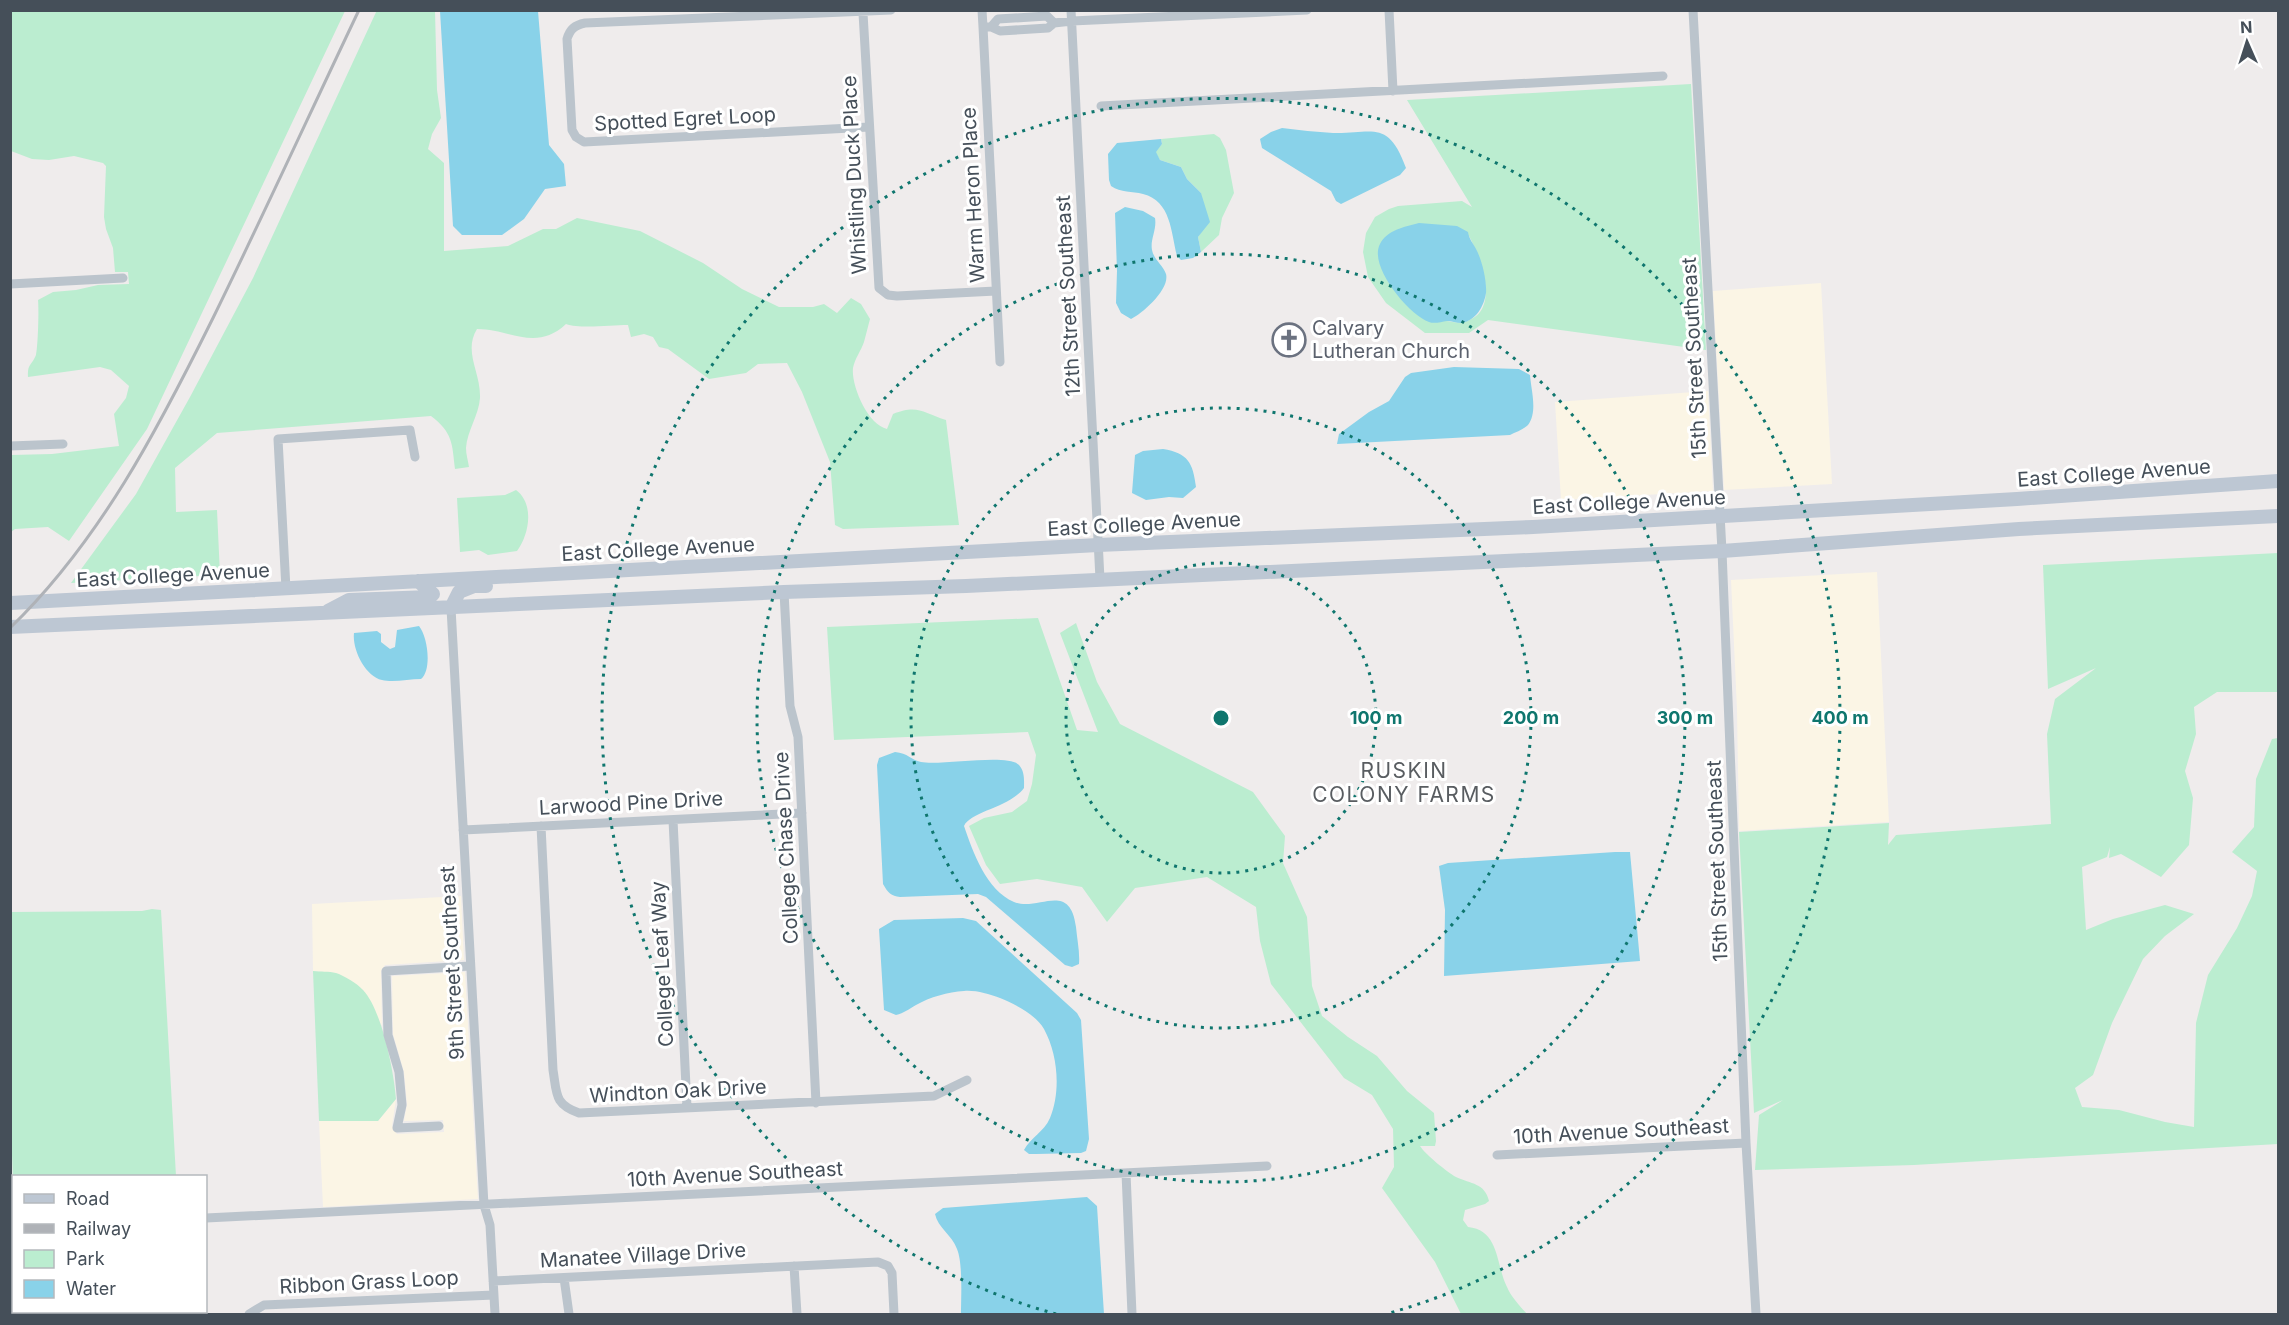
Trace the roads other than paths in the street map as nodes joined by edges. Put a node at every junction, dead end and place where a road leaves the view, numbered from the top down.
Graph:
1 (891, 10) edge
2 (982, 10) edge
3 (1071, 10) edge
4 (1307, 10) edge
5 (1389, 10) edge
6 (1693, 10) edge
7 (863, 13) junction
8 (1072, 21) junction
9 (987, 27) junction
10 (1663, 76) dead end
11 (1393, 91) junction
12 (1101, 106) dead end
13 (869, 127) junction
14 (123, 278) dead end
15 (10, 284) edge
16 (996, 291) junction
17 (1000, 362) dead end
18 (63, 444) dead end
19 (10, 446) edge
20 (415, 457) dead end
21 (2278, 481) edge
22 (1720, 516) junction
23 (2278, 516) edge
24 (1098, 545) junction
25 (1722, 551) junction
26 (581, 573) junction
27 (1101, 579) junction
28 (418, 581) junction
29 (286, 589) junction
30 (784, 592) junction
31 (433, 594) junction
32 (10, 603) edge
33 (451, 608) junction
34 (323, 613) junction
35 (10, 627) edge
36 (802, 813) junction
37 (673, 820) junction
38 (541, 826) junction
39 (463, 830) junction
40 (470, 966) junction
41 (967, 1080) dead end
42 (816, 1103) junction
43 (687, 1107) junction
44 (439, 1126) dead end
45 (1746, 1143) junction
46 (1497, 1155) dead end
47 (1267, 1166) dead end
48 (1126, 1173) junction
49 (484, 1205) junction
50 (207, 1218) edge
51 (794, 1266) junction
52 (564, 1278) junction
53 (493, 1281) junction
54 (494, 1295) junction
55 (249, 1314) edge
56 (495, 1314) edge
57 (569, 1314) edge
58 (797, 1314) edge
59 (894, 1314) edge
60 (1132, 1314) edge
61 (1756, 1314) edge

1 - 7 street, Spotted Egret Loop
2 - 9 street, Warm Heron Place
3 - 8 street, 12th Street Southeast
4 - 8 street
5 - 11 street
6 - 22 street, 15th Street Southeast
7 - 13 street, Whistling Duck Place
7 - 13 street, Spotted Egret Loop
8 - 9 street
8 - 24 street, 12th Street Southeast
9 - 16 street, Warm Heron Place
10 - 11 street
11 - 12 street
13 - 16 street, Whistling Duck Place
14 - 15 street
16 - 17 street, Warm Heron Place
18 - 19 street
20 - 29 street
21 - 22 main road, East College Avenue
22 - 24 main road, East College Avenue
22 - 25 street, 15th Street Southeast
23 - 25 main road
24 - 26 main road, East College Avenue
24 - 27 street, 12th Street Southeast
25 - 27 main road
25 - 45 street, 15th Street Southeast
26 - 28 main road, East College Avenue
26 - 33 main road
27 - 30 main road
28 - 29 main road, East College Avenue
28 - 31 main road
29 - 32 main road, East College Avenue
30 - 33 main road
30 - 36 street, College Chase Drive
31 - 33 main road
31 - 34 main road
33 - 34 main road
33 - 39 street, 9th Street Southeast
34 - 35 main road
36 - 37 street, Larwood Pine Drive
36 - 42 street, College Chase Drive
37 - 38 street, Larwood Pine Drive
37 - 43 street, College Leaf Way
38 - 39 street, Larwood Pine Drive
38 - 43 street, Windton Oak Drive
39 - 40 street, 9th Street Southeast
40 - 44 street
40 - 49 street, 9th Street Southeast
41 - 42 street, Windton Oak Drive
42 - 43 street, Windton Oak Drive
45 - 46 street, 10th Avenue Southeast
45 - 61 street, 15th Street Southeast
47 - 48 street, 10th Avenue Southeast
48 - 49 street, 10th Avenue Southeast
48 - 60 street
49 - 50 street, 10th Avenue Southeast
49 - 53 street, 9th Street Southeast
51 - 52 street, Manatee Village Drive
51 - 58 street
51 - 59 street, Manatee Village Drive
52 - 53 street, Manatee Village Drive
52 - 57 street
53 - 54 street, 9th Street Southeast
54 - 55 street, Ribbon Grass Loop
54 - 56 street, 9th Street Southeast

